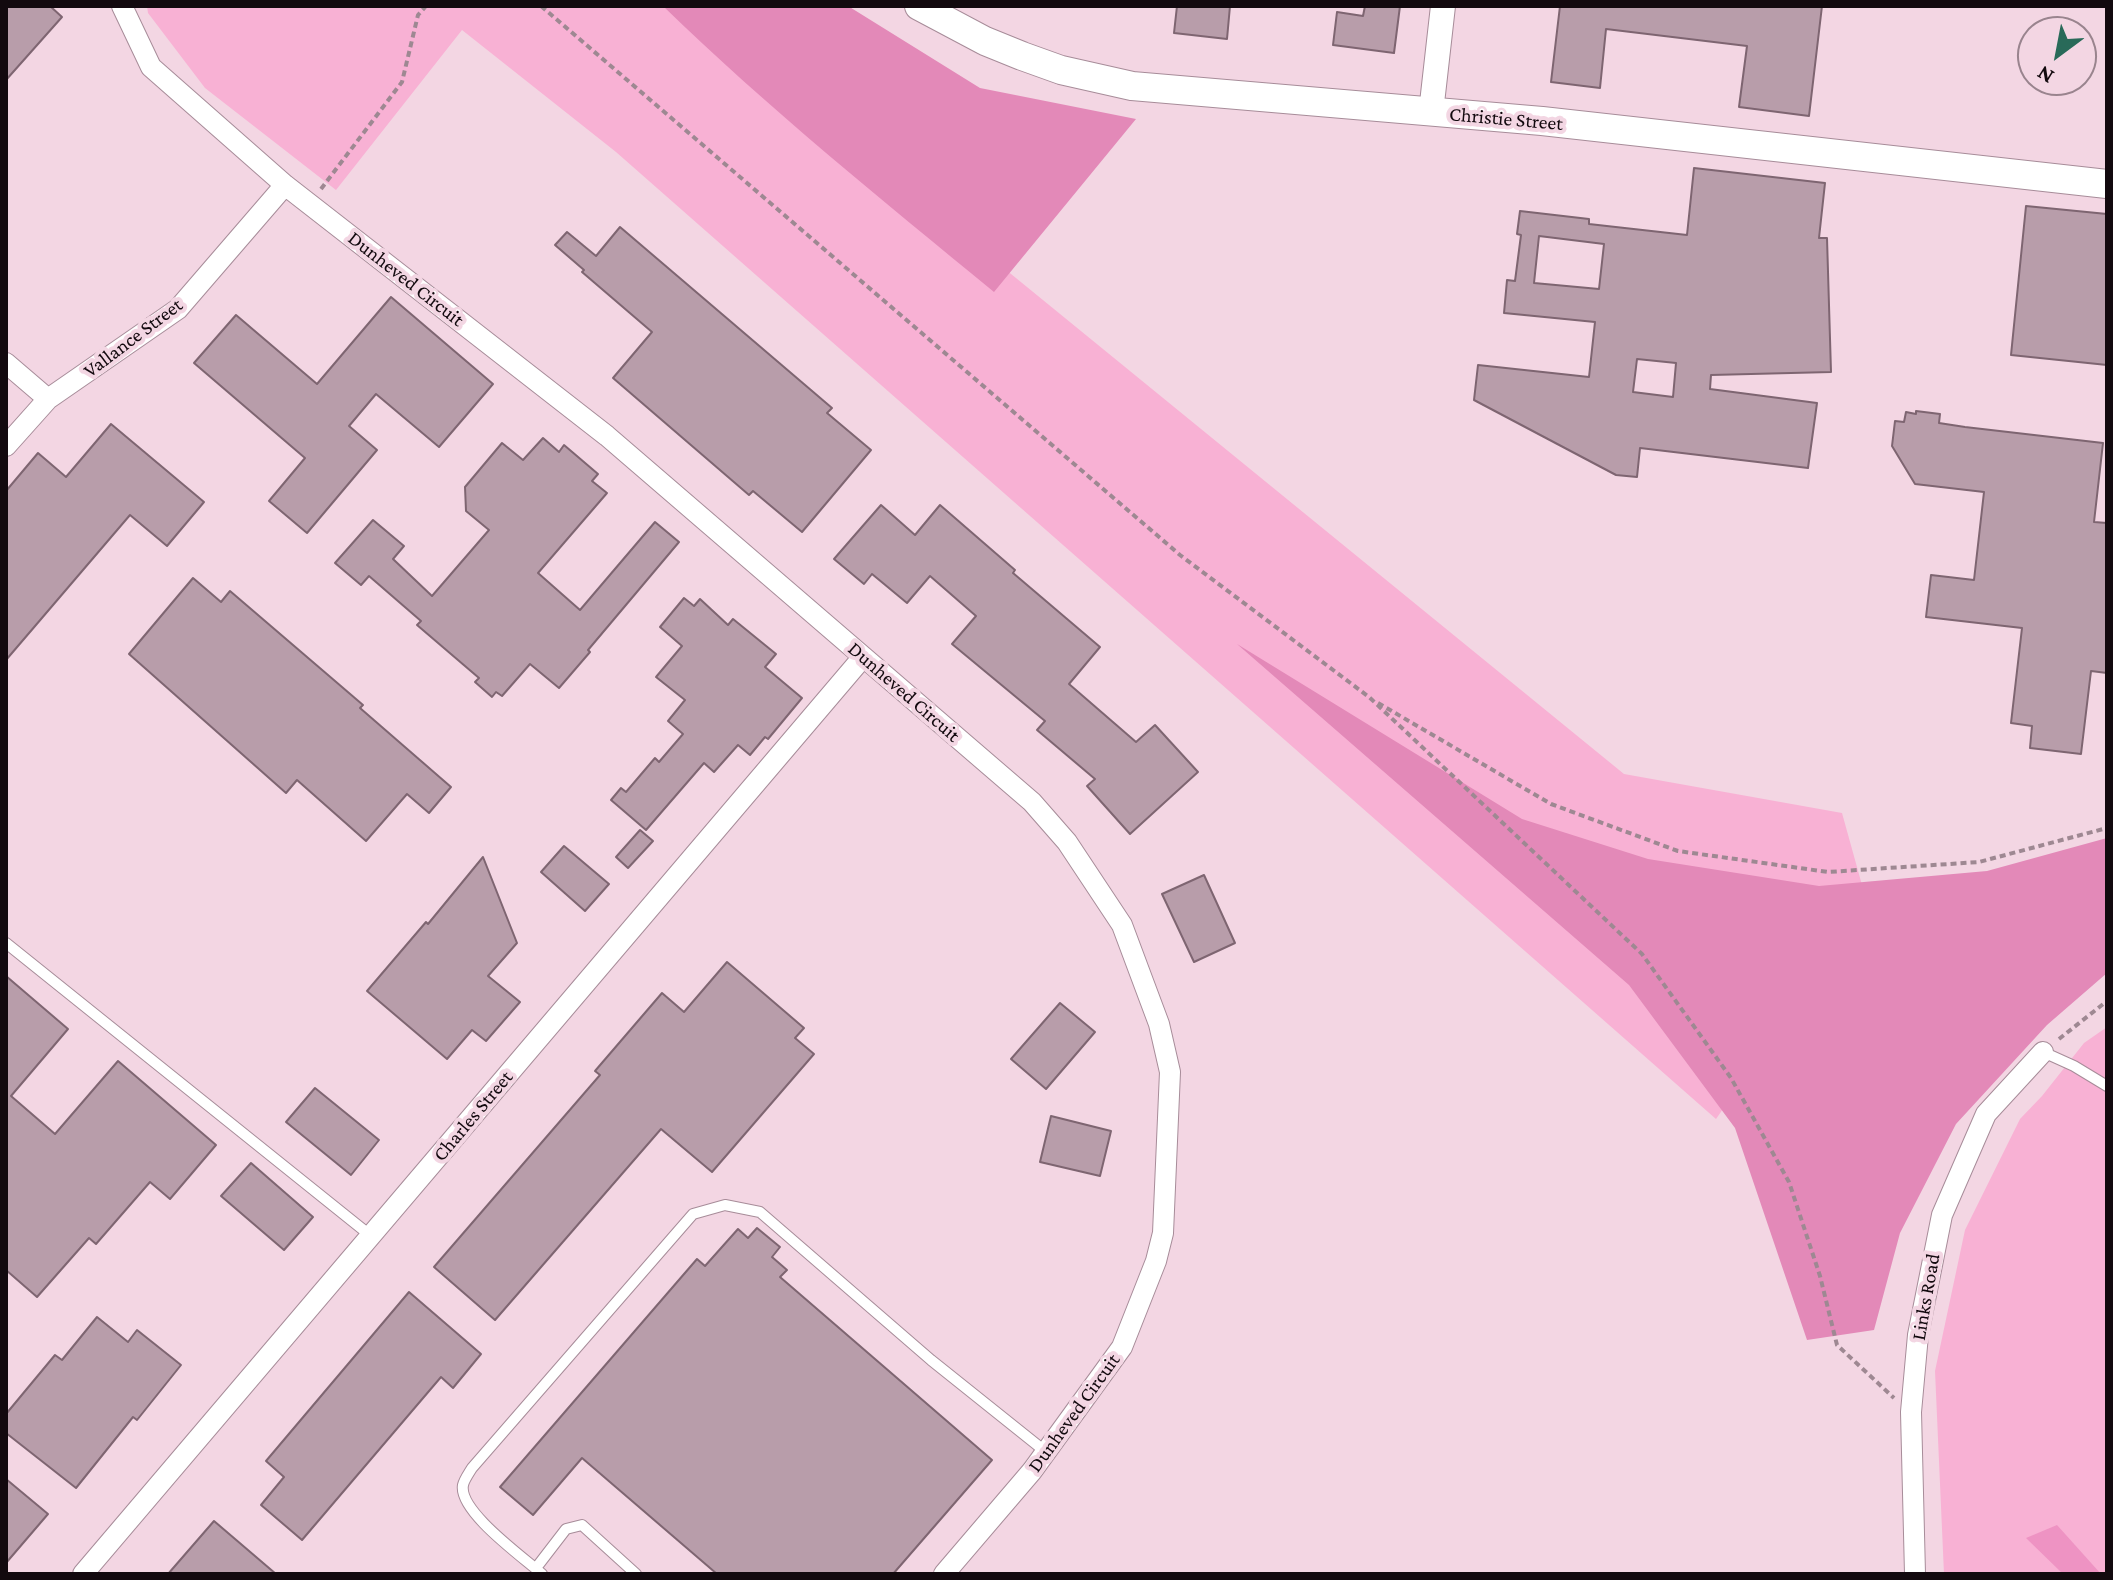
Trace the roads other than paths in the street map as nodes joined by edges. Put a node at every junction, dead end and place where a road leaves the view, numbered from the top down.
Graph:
1 (122, 6) edge
2 (919, 6) edge
3 (1443, 6) edge
4 (1431, 112) junction
5 (2107, 184) edge
6 (285, 185) junction
7 (6, 363) edge
8 (48, 399) junction
9 (6, 446) edge
10 (863, 657) junction
11 (6, 943) edge
12 (2043, 1052) joint
13 (2107, 1086) edge
14 (371, 1236) junction
15 (1046, 1452) junction
16 (539, 1571) edge
17 (83, 1574) edge
18 (636, 1574) edge
19 (944, 1574) edge
20 (1915, 1574) edge

1 - 6 street, Dunheved Circuit
2 - 4 main road, Christie Street
3 - 4 street
4 - 5 main road, Christie Street
6 - 8 street, Vallance Street
6 - 10 street, Dunheved Circuit
7 - 8 street
8 - 9 street, Vallance Street
10 - 14 street, Charles Street
10 - 15 street, Dunheved Circuit
11 - 14 lane
12 - 13 lane
12 - 20 street, Links Road
14 - 17 street, Charles Street
15 - 16 lane
15 - 19 street, Dunheved Circuit
16 - 18 lane

